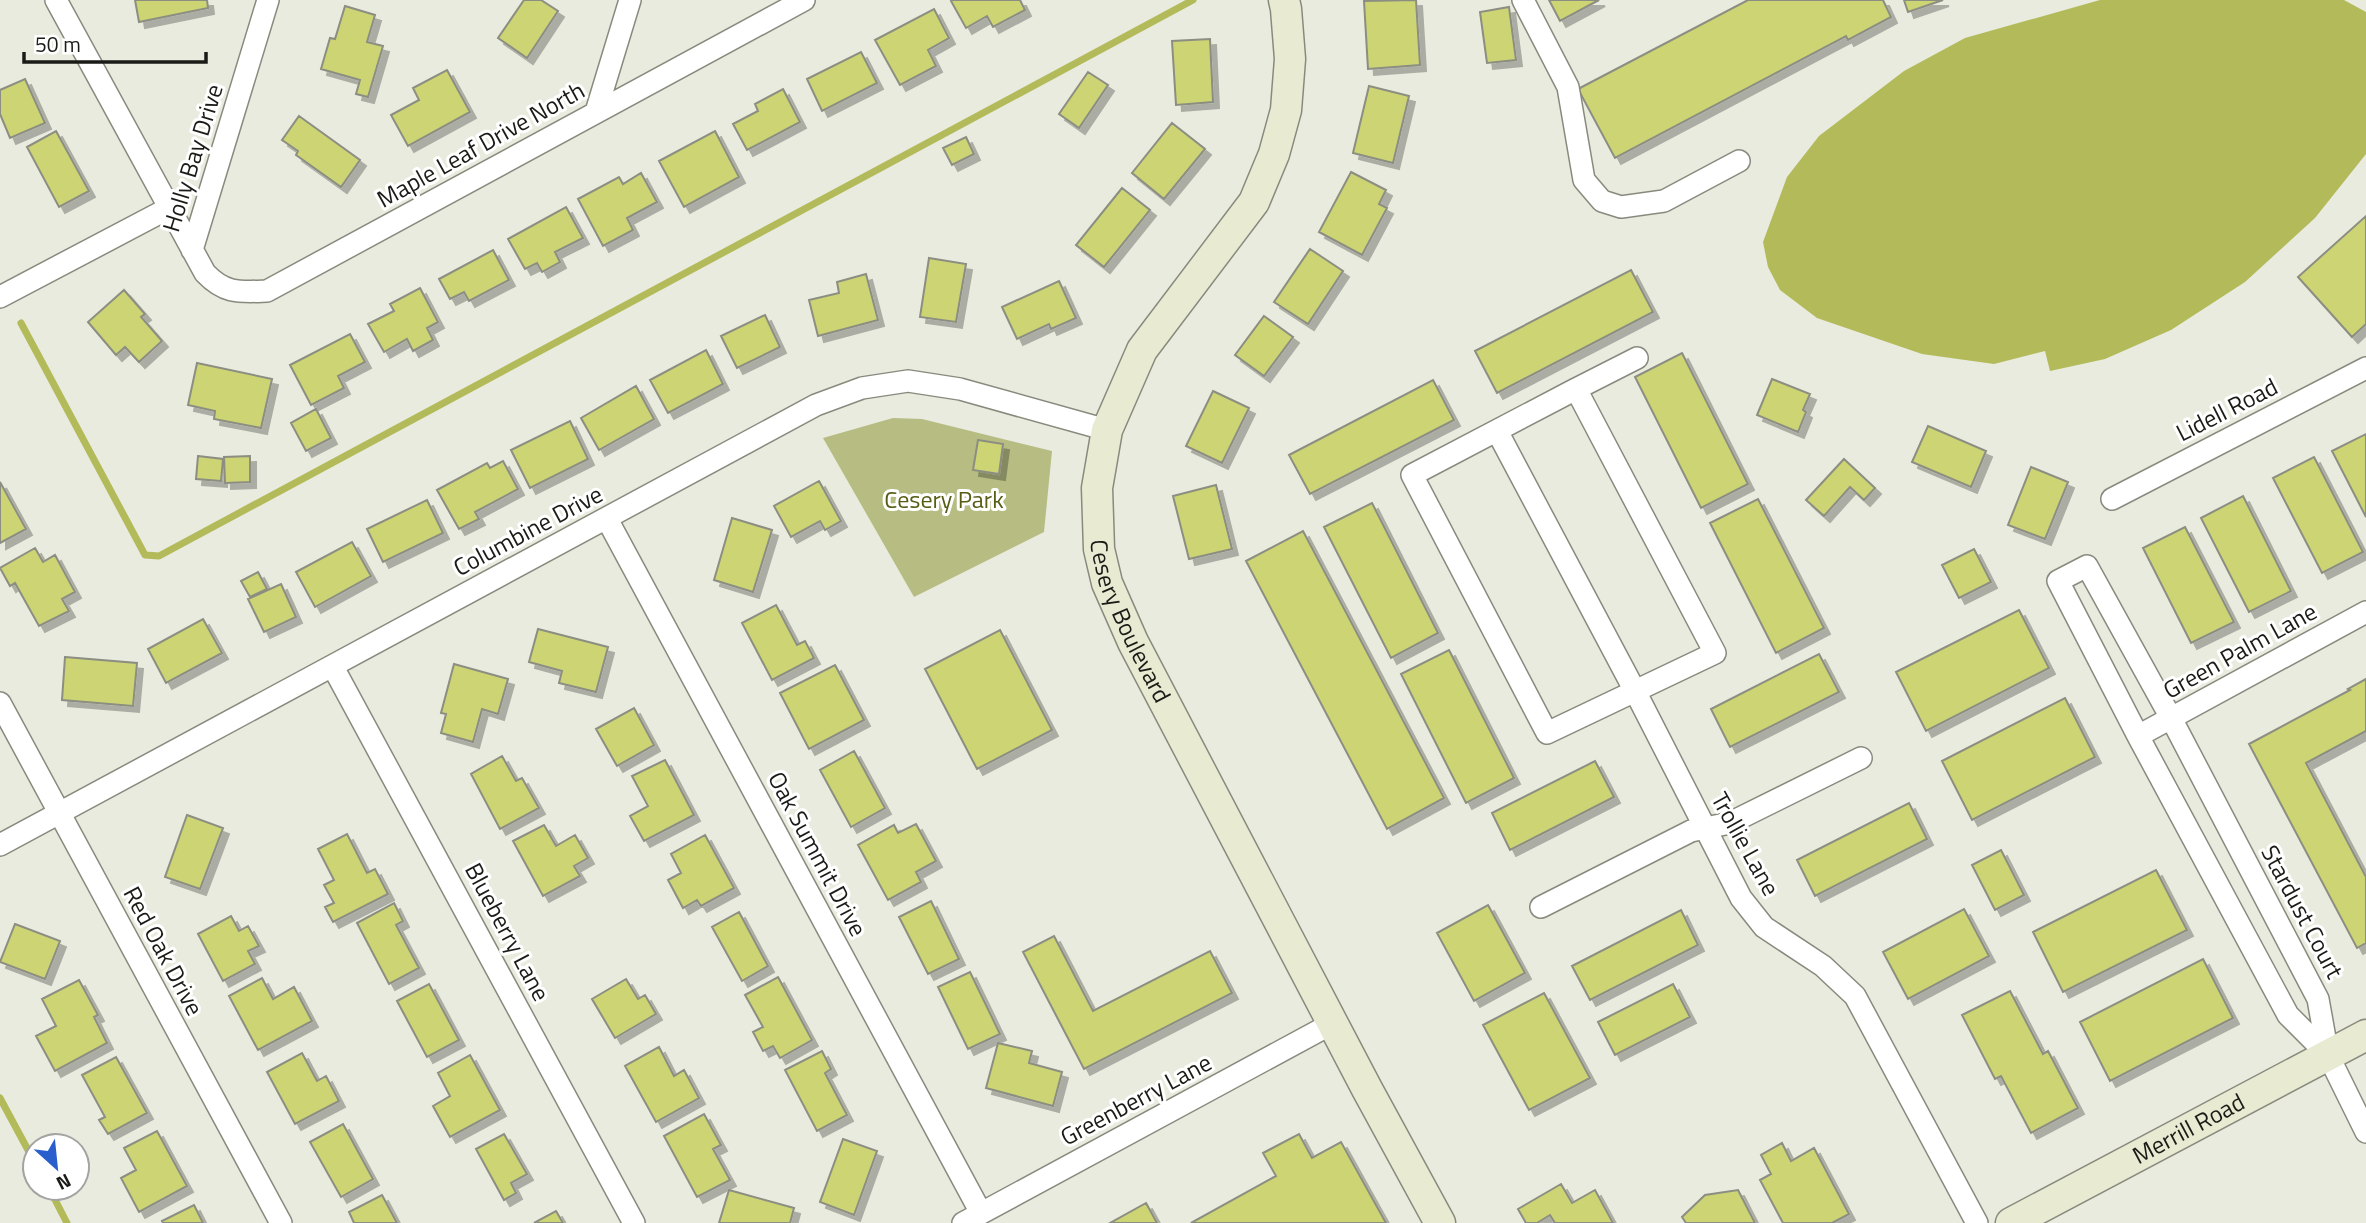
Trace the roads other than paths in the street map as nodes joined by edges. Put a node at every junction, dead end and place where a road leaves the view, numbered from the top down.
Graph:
1 (56, 0) edge
2 (268, 0) edge
3 (630, 0) edge
4 (804, 0) edge
5 (1284, 0) edge
6 (1523, 0) edge
7 (596, 111) junction
8 (1739, 161) dead end
9 (169, 208) junction
10 (192, 250) junction
11 (0, 297) edge
12 (1637, 358) dead end
13 (2366, 368) edge
14 (1576, 389) junction
15 (1107, 430) junction
16 (1497, 431) junction
17 (2112, 499) dead end
18 (607, 519) junction
19 (2366, 612) edge
20 (333, 667) junction
21 (1635, 691) junction
22 (0, 703) edge
23 (2171, 718) junction
24 (2138, 736) junction
25 (1861, 758) dead end
26 (59, 814) junction
27 (1706, 830) junction
28 (0, 845) edge
29 (1541, 908) dead end
30 (1333, 1023) junction
31 (2366, 1035) edge
32 (2328, 1055) junction
33 (2366, 1132) edge
34 (972, 1218) edge
35 (281, 1223) edge
36 (634, 1223) edge
37 (1440, 1223) edge
38 (1976, 1223) edge
39 (2011, 1223) edge

1 - 9 street, Maple Leaf Drive North
2 - 10 street, Holly Bay Drive
3 - 7 street
4 - 7 street, Maple Leaf Drive North
5 - 15 main road, Cesery Boulevard
6 - 8 street
7 - 10 street, Maple Leaf Drive North
9 - 10 street, Maple Leaf Drive North
9 - 11 street, Holly Bay Drive
12 - 14 street
13 - 17 street, Lidell Road
14 - 16 street
14 - 21 street
15 - 18 street, Columbine Drive
15 - 30 main road, Cesery Boulevard
16 - 21 street, Trollie Lane
16 - 21 street
18 - 20 street, Columbine Drive
18 - 34 street, Oak Summit Drive
19 - 23 street, Green Palm Lane
20 - 26 street, Columbine Drive
20 - 36 street, Blueberry Lane
21 - 27 street, Trollie Lane
22 - 26 street, Red Oak Drive
23 - 24 street, Green Palm Lane
23 - 24 street, Stardust Court
23 - 32 street, Stardust Court
24 - 32 street, Stardust Court
25 - 27 street
26 - 28 street, Columbine Drive
26 - 35 street, Red Oak Drive
27 - 29 street
27 - 38 street, Trollie Lane
30 - 34 street, Greenberry Lane
30 - 37 main road, Cesery Boulevard
31 - 32 main road, Merrill Road
32 - 33 street
32 - 39 main road, Merrill Road

